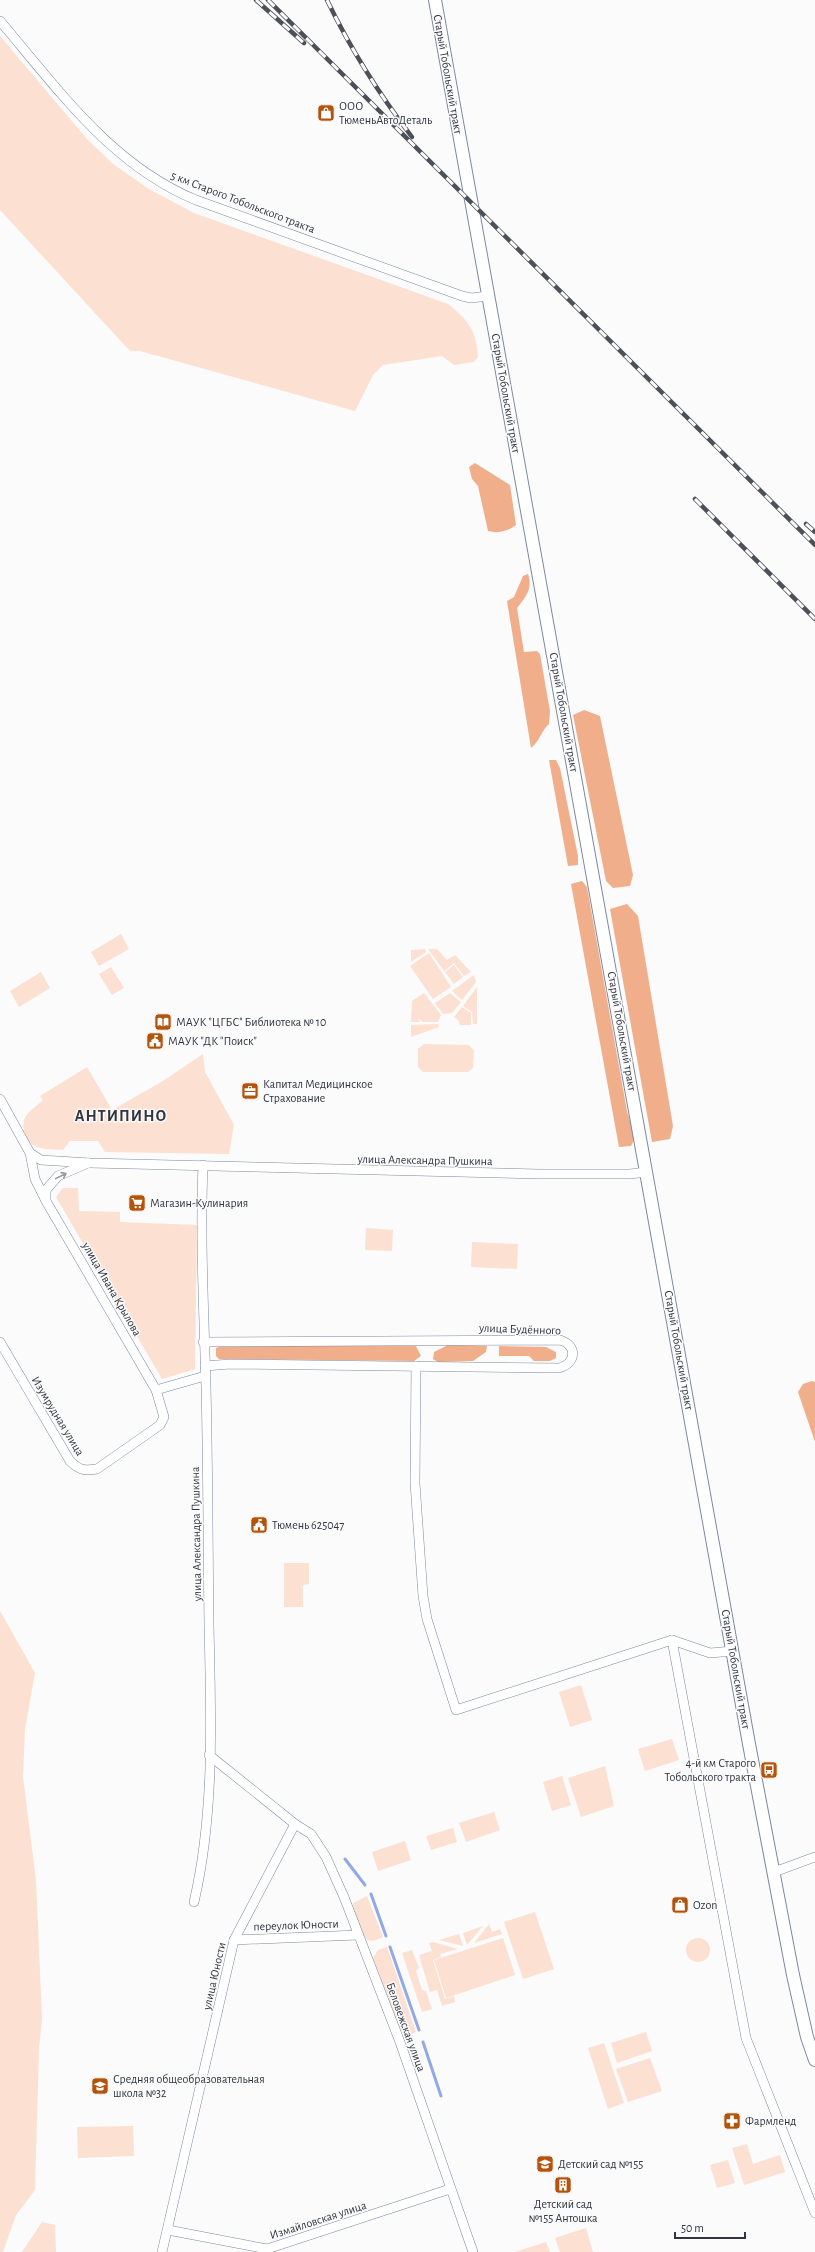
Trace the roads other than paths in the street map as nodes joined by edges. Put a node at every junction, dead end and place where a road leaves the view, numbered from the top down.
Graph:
1 (435, 0) edge
2 (0, 21) edge
3 (488, 296) junction
4 (0, 1099) edge
5 (30, 1153) junction
6 (90, 1163) junction
7 (203, 1165) junction
8 (647, 1172) junction
9 (46, 1201) junction
10 (0, 1342) edge
11 (203, 1342) junction
12 (205, 1366) junction
13 (416, 1366) junction
14 (205, 1376) junction
15 (156, 1390) junction
16 (672, 1640) junction
17 (733, 1651) junction
18 (209, 1756) junction
19 (296, 1824) junction
20 (815, 1857) edge
21 (774, 1872) junction
22 (194, 1902) dead end
23 (358, 1935) junction
24 (234, 1940) junction
25 (815, 2060) edge
26 (450, 2189) junction
27 (815, 2213) edge
28 (168, 2230) junction
29 (162, 2252) edge
30 (473, 2252) edge

1 - 3 street, Старый Тобольский тракт
2 - 3 street, 5 км Старого Тобольского тракта
3 - 8 street, Старый Тобольский тракт
4 - 5 street, улица Ивана Крылова
5 - 6 street, улица Александра Пушкина
5 - 9 street, улица Ивана Крылова
6 - 7 street, улица Александра Пушкина
9 -> 6 street
7 - 8 street, улица Александра Пушкина
7 - 11 street, улица Александра Пушкина
8 - 17 street, Старый Тобольский тракт
9 - 15 street, улица Ивана Крылова
10 - 15 street, Изумрудная улица
11 - 12 street, улица Александра Пушкина
11 - 13 street, улица Будённого
12 - 13 street, улица Будённого
12 - 14 street, улица Александра Пушкина
13 - 16 street
14 - 15 street
14 - 18 street, улица Александра Пушкина
16 - 17 street
16 - 27 street
17 - 21 street, Старый Тобольский тракт
18 - 19 street
18 - 22 street, улица Александра Пушкина
19 - 23 street, Беловежская улица
19 - 24 street, улица Юности
20 - 21 street
21 - 25 street, Старый Тобольский тракт
23 - 24 street, переулок Юности
23 - 26 street, Беловежская улица
24 - 28 street, улица Юности
26 - 28 street, Измайловская улица
26 - 30 street, Беловежская улица
28 - 29 street, улица Юности

